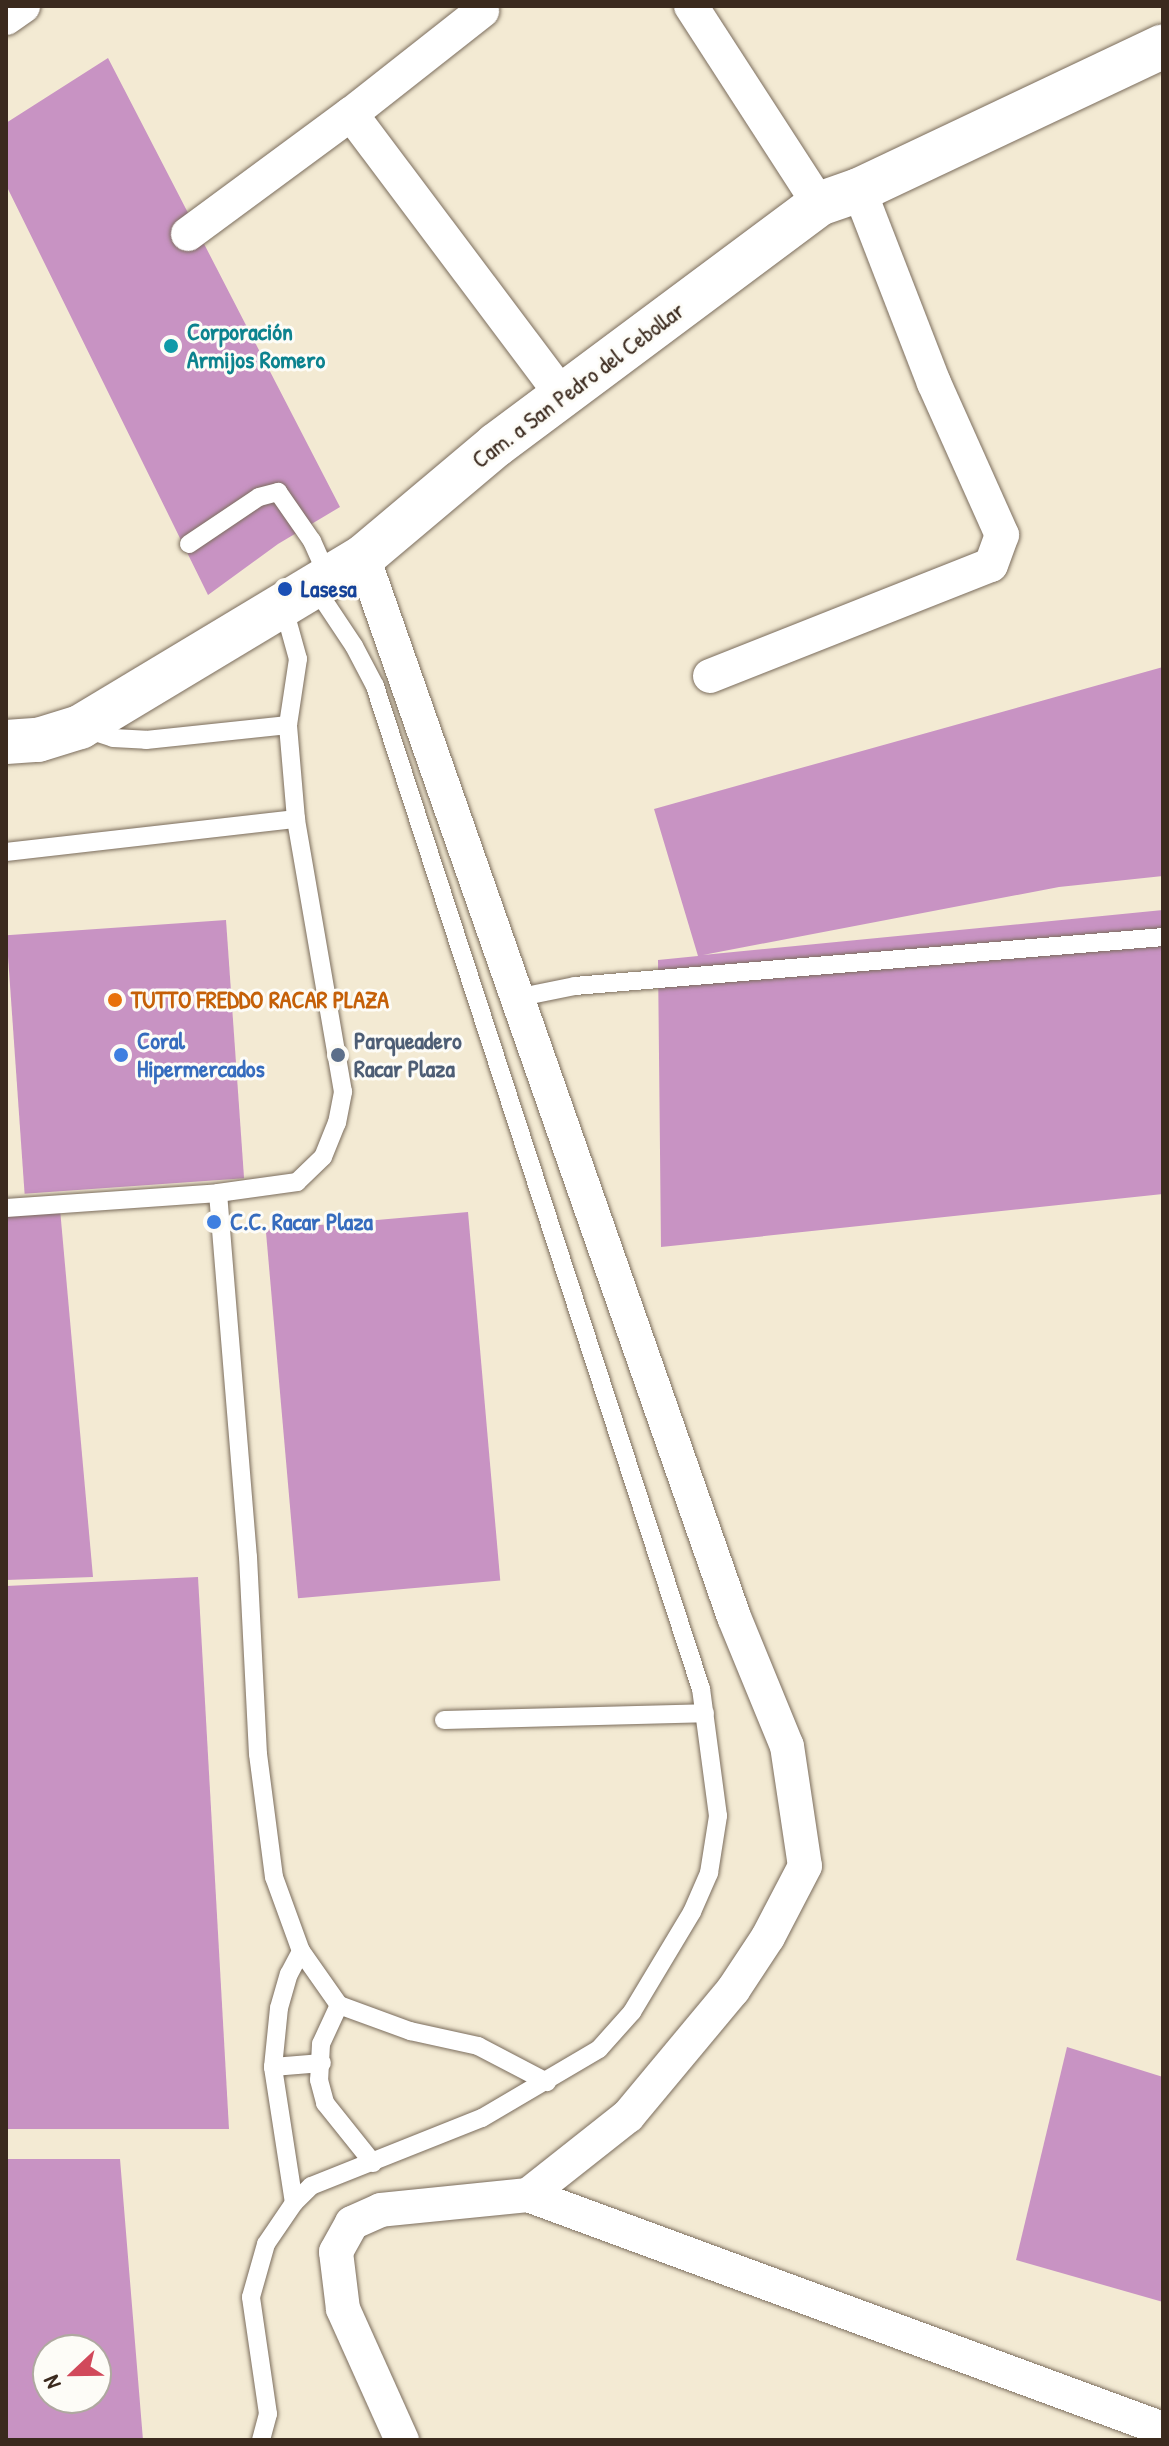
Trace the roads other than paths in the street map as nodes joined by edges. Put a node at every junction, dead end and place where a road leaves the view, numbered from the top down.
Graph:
1 (23, 6) edge
2 (691, 6) edge
3 (482, 11) dead end
4 (6, 18) edge
5 (1163, 46) edge
6 (351, 114) junction
7 (839, 197) junction
8 (188, 234) dead end
9 (562, 395) junction
10 (189, 544) dead end
11 (322, 581) junction
12 (710, 676) dead end
13 (288, 725) junction
14 (80, 727) junction
15 (6, 742) edge
16 (296, 819) junction
17 (6, 852) edge
18 (1163, 937) edge
19 (516, 998) junction
20 (218, 1193) junction
21 (6, 1208) edge
22 (705, 1713) junction
23 (444, 1720) dead end
24 (301, 1951) junction
25 (339, 2005) junction
26 (322, 2063) junction
27 (273, 2067) junction
28 (547, 2082) junction
29 (373, 2163) junction
30 (528, 2195) junction
31 (294, 2203) junction
32 (1163, 2429) edge
33 (261, 2440) edge
34 (402, 2440) edge

1 - 4 street
2 - 7 street
3 - 6 street
5 - 7 street, Cam. a San Pedro del Cebollar
6 - 8 street
6 - 9 street
7 - 9 street, Cam. a San Pedro del Cebollar
7 - 12 street
9 - 11 street, Cam. a San Pedro del Cebollar
10 - 11 lane
11 - 13 lane
11 - 14 street, Cam. a San Pedro del Cebollar
11 - 19 street
11 - 22 lane
13 - 14 lane
13 - 16 lane
14 - 15 street, Cam. a San Pedro del Cebollar
16 - 17 lane
16 - 20 lane
18 - 19 lane
19 - 30 street
20 - 21 lane
20 - 24 lane
22 - 23 lane
22 - 28 lane
24 - 25 lane
24 - 27 lane
25 - 26 lane
25 - 28 lane
26 - 27 lane
26 - 29 lane
27 - 31 lane
28 - 29 lane
29 - 31 lane
30 - 32 street
30 - 34 street
31 - 33 lane

